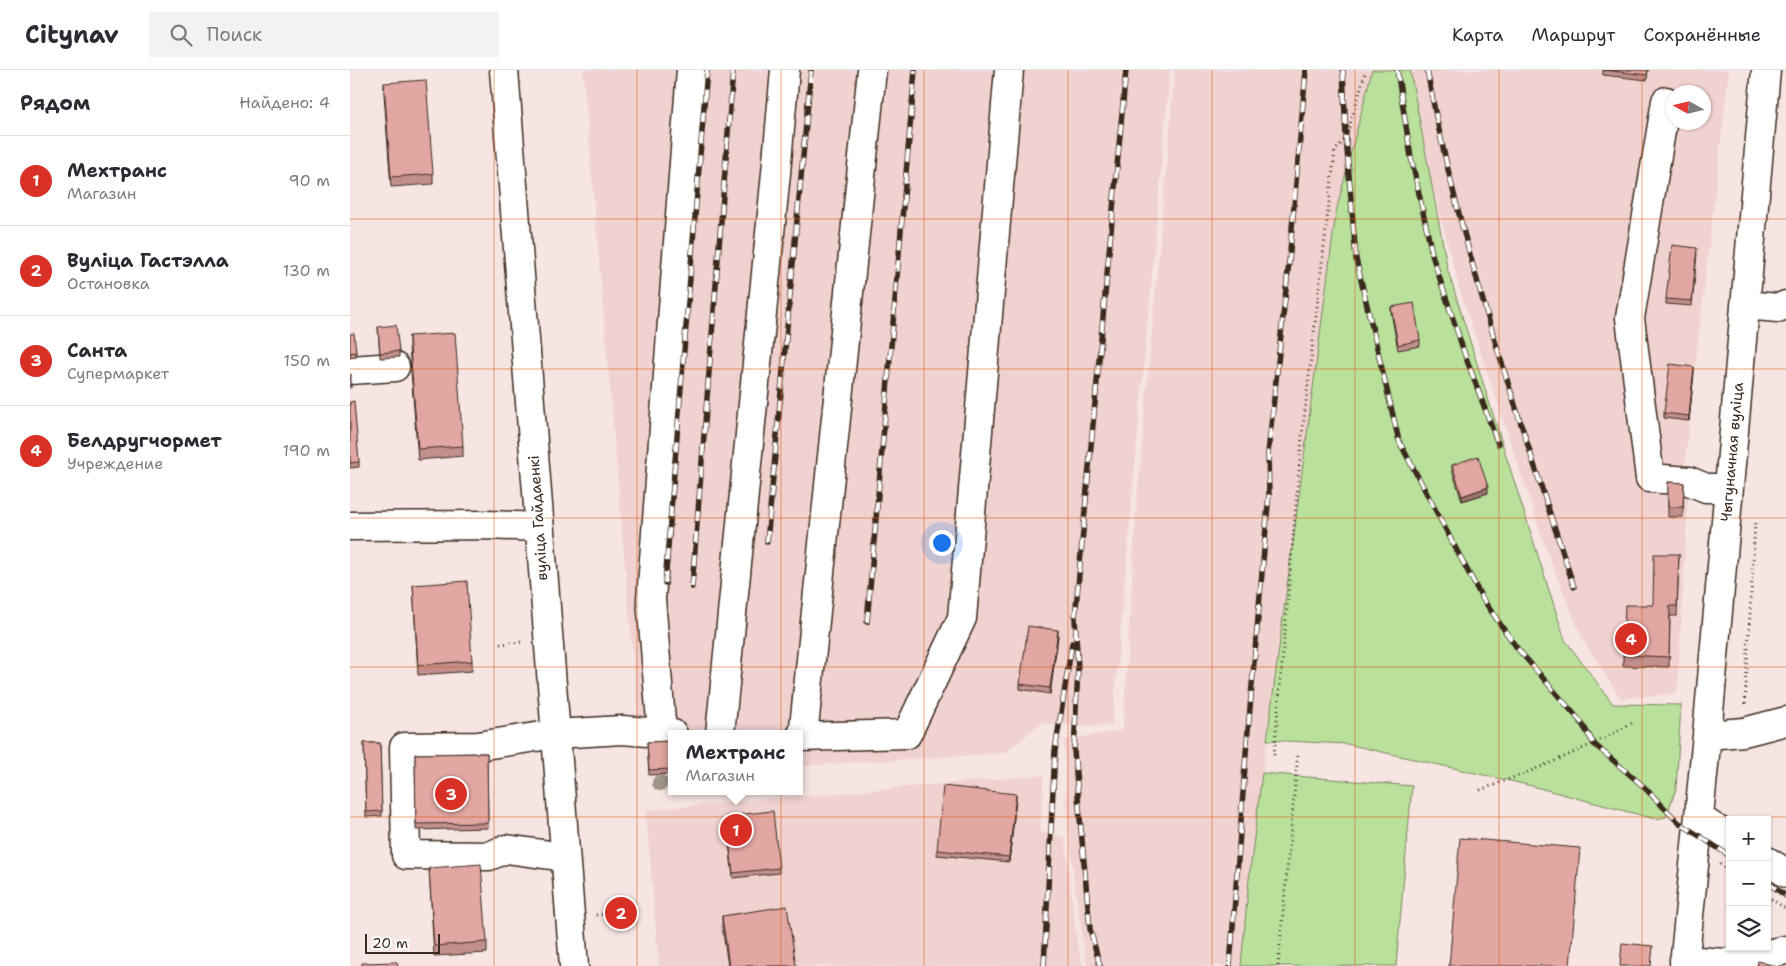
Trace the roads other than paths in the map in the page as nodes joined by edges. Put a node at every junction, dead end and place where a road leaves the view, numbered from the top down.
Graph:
1 (504, 70) edge
2 (691, 70) edge
3 (785, 70) edge
4 (872, 70) edge
5 (1010, 70) edge
6 (1772, 85) edge
7 (1666, 101) dead end
8 (1745, 305) junction
9 (1786, 305) edge
10 (395, 367) dead end
11 (350, 370) edge
12 (1729, 488) junction
13 (350, 526) edge
14 (539, 527) junction
15 (1786, 721) edge
16 (720, 730) edge
17 (802, 730) edge
18 (667, 733) edge
19 (555, 734) junction
20 (1707, 735) junction
21 (803, 737) edge
22 (1698, 826) junction
23 (1726, 836) edge
24 (565, 857) junction
25 (1771, 864) edge
26 (1786, 873) edge
27 (1786, 950) edge
28 (1684, 963) edge
29 (574, 966) edge

1 - 14 street, вуліца Гайдаенкі
2 - 18 street
3 - 16 street
4 - 17 street
5 - 21 street
6 - 8 street, Чыгуначная вуліца
7 - 12 street
8 - 9 street
8 - 12 street, Чыгуначная вуліца
10 - 11 street
12 - 20 street, Чыгуначная вуліца
13 - 14 street
14 - 19 street, вуліца Гайдаенкі
15 - 20 street
18 - 19 street
19 - 24 street, вуліца Гайдаенкі
19 - 24 street
20 - 22 street, Чыгуначная вуліца
22 - 23 street
22 - 28 street, Чыгуначная вуліца
24 - 29 street, вуліца Гайдаенкі
25 - 26 street
27 - 28 street

